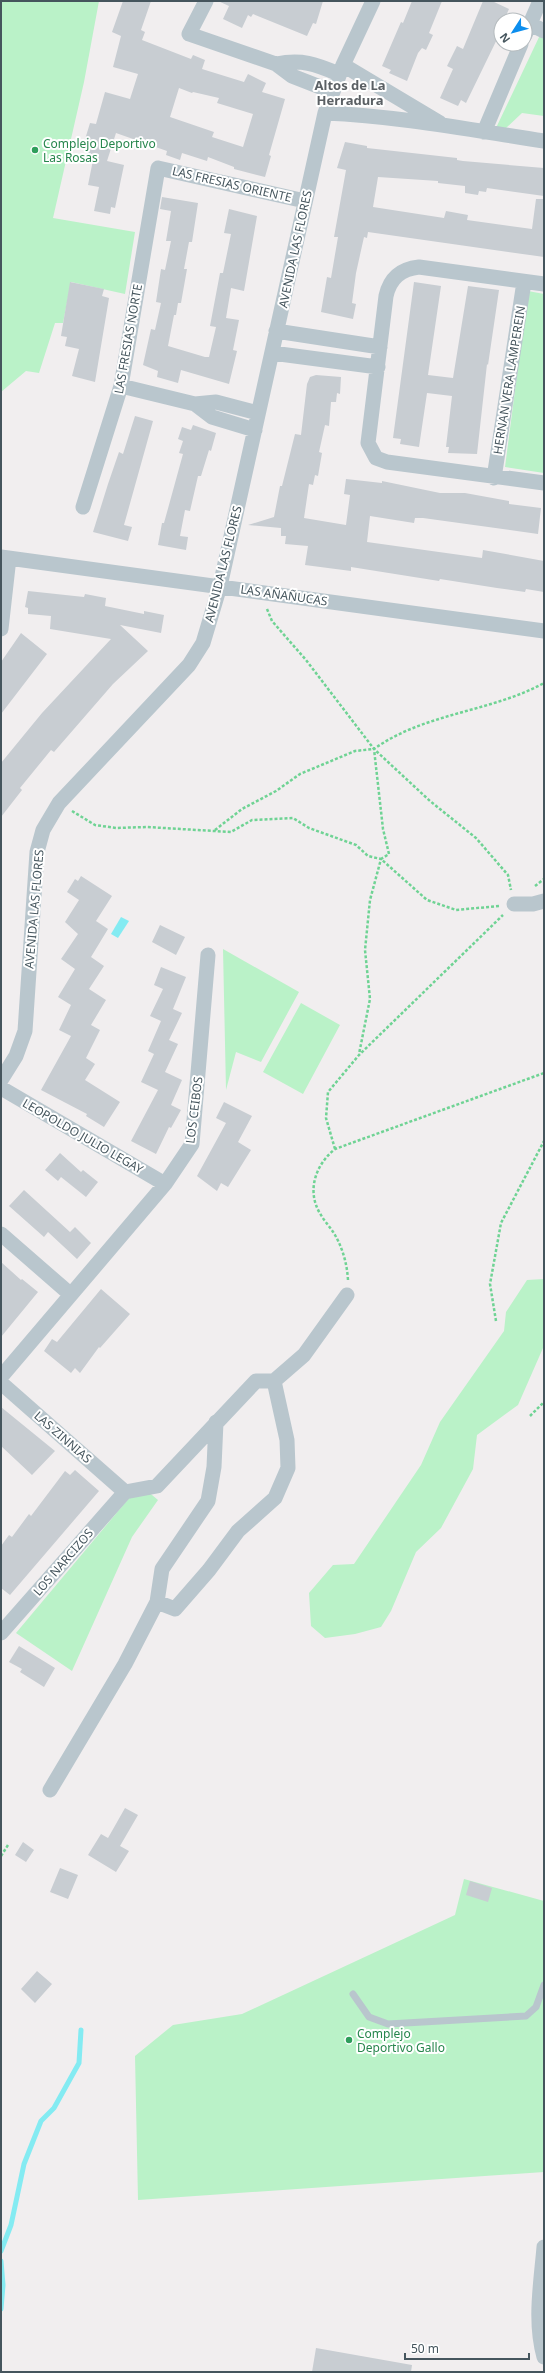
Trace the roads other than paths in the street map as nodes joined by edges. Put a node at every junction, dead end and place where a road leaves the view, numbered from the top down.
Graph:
1 (206, 1) edge
2 (373, 1) edge
3 (540, 1) edge
4 (533, 17) edge
5 (533, 30) edge
6 (544, 31) edge
7 (518, 52) edge
8 (276, 64) junction
9 (341, 70) junction
10 (333, 92) junction
11 (325, 113) junction
12 (445, 126) junction
13 (484, 132) junction
14 (544, 141) edge
15 (158, 168) joint
16 (305, 201) junction
17 (524, 282) junction
18 (544, 284) edge
19 (276, 331) junction
20 (380, 346) junction
21 (272, 353) junction
22 (378, 367) junction
23 (121, 386) junction
24 (196, 404) junction
25 (258, 413) junction
26 (255, 430) junction
27 (494, 478) junction
28 (544, 483) edge
29 (82, 507) dead end
30 (5, 557) edge
31 (220, 586) junction
32 (1, 629) edge
33 (544, 631) edge
34 (544, 901) edge
35 (514, 904) road end
36 (208, 955) dead end
37 (1, 1080) edge
38 (1, 1088) edge
39 (165, 1184) junction
40 (1, 1234) edge
41 (70, 1294) junction
42 (347, 1295) road end
43 (1, 1377) edge
44 (274, 1381) junction
45 (1, 1383) edge
46 (216, 1422) junction
47 (125, 1492) junction
48 (157, 1602) junction
49 (1, 1633) edge
50 (50, 1790) dead end
51 (544, 1985) edge
52 (353, 1994) dead end
53 (544, 2247) edge
54 (544, 2356) edge

1 - 8 street
2 - 9 street, AVENIDA LAS FLORES
3 - 4 street
5 - 6 street
7 - 13 street
8 - 9 street
8 - 10 street
9 - 10 street, AVENIDA LAS FLORES
9 - 12 street
10 - 11 street, AVENIDA LAS FLORES
11 - 12 street
11 - 16 street, AVENIDA LAS FLORES
12 - 13 street
13 - 14 street
15 - 16 street, LAS FRESIAS ORIENTE
15 - 23 street, LAS FRESIAS NORTE
16 - 19 street, AVENIDA LAS FLORES
17 - 18 street
17 - 20 street
17 - 27 street, HERNAN VERA LAMPEREIN
19 - 20 street
19 - 21 street, AVENIDA LAS FLORES
20 - 22 street
21 - 22 street
21 - 25 street, AVENIDA LAS FLORES
22 - 27 street
23 - 24 street
23 - 29 street, LAS FRESIAS NORTE
24 - 25 street
24 - 26 street
25 - 26 street, AVENIDA LAS FLORES
26 - 31 street, AVENIDA LAS FLORES
27 - 28 street
30 - 31 street, LAS AÑAÑUCAS
30 - 32 street
31 - 33 street, LAS AÑAÑUCAS
31 - 37 street, AVENIDA LAS FLORES
34 - 35 street
36 - 39 street, LOS CEIBOS
38 - 39 street, LEOPOLDO JULIO LEGAY
39 - 41 street, LOS CEIBOS
40 - 41 street
41 - 43 street, LOS CEIBOS
42 - 44 street
44 - 46 street
44 - 48 street
45 - 47 street, LAS ZINNIAS
46 - 47 street
46 - 48 street
47 - 49 street, LOS NARCIZOS
48 - 50 street
51 - 52 lane
53 - 54 street

